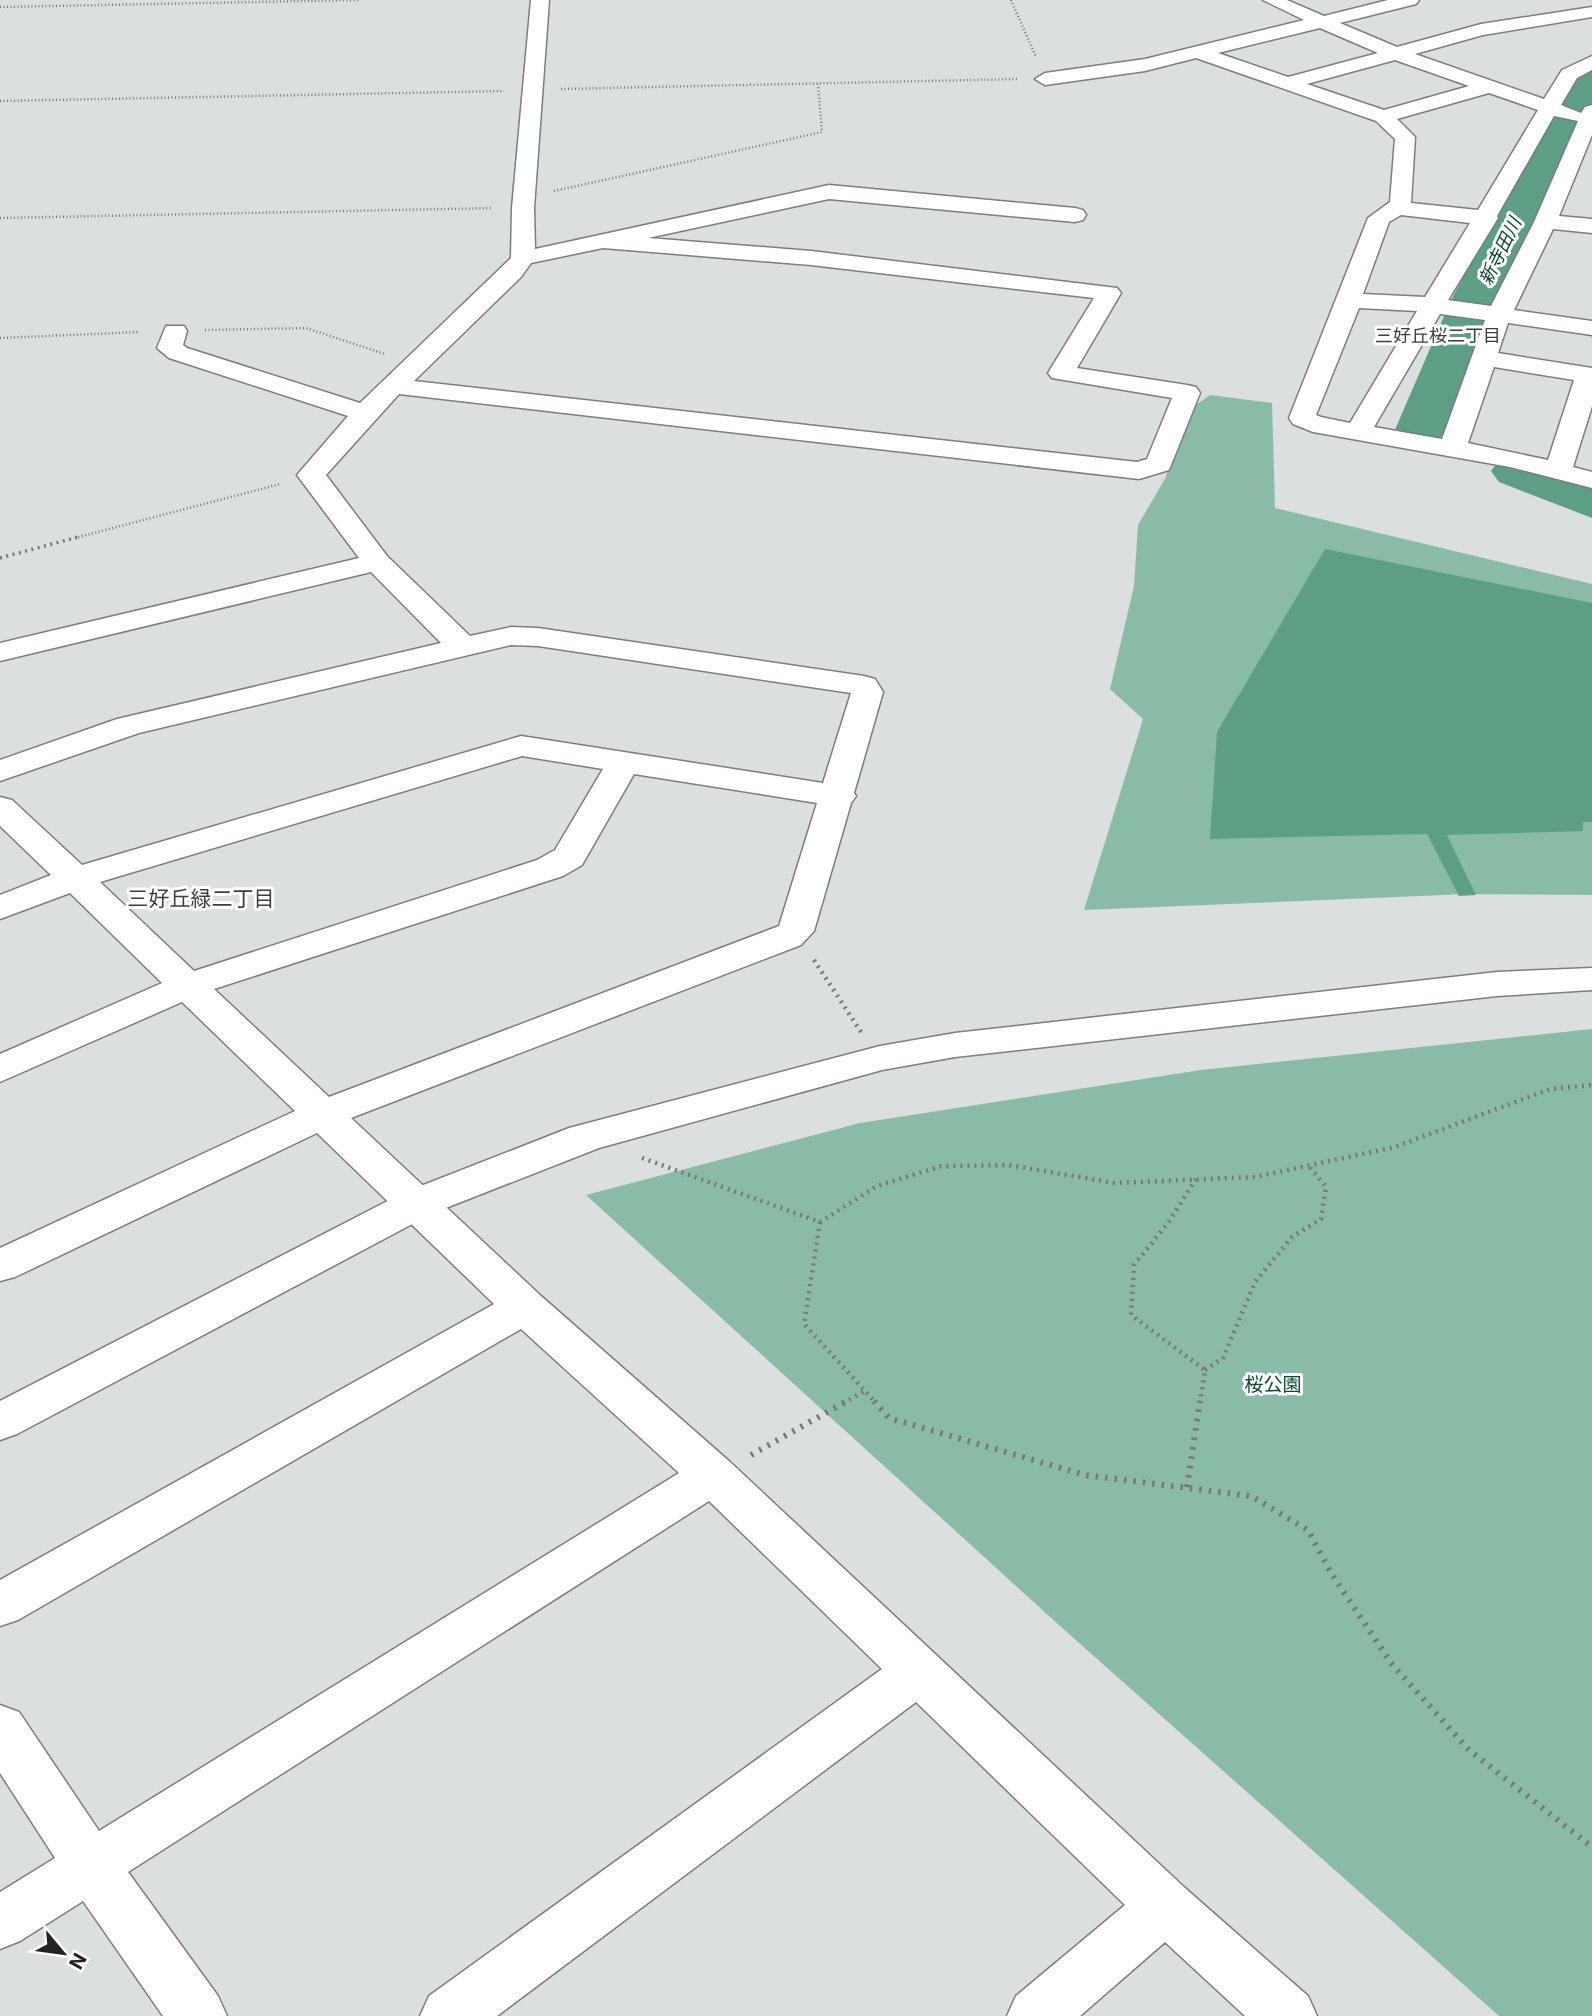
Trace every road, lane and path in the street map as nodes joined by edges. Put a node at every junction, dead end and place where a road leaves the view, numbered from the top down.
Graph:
1 (358, 0) edge
2 (540, 0) edge
3 (1011, 0) edge
4 (1272, 0) edge
5 (1398, 1) edge
6 (0, 6) edge
7 (1592, 12) edge
8 (1317, 22) junction
9 (1197, 52) junction
10 (1397, 54) junction
11 (1592, 62) edge
12 (1045, 79) junction
13 (1289, 83) junction
14 (818, 85) junction
15 (1488, 87) junction
16 (535, 90) junction
17 (0, 101) edge
18 (1549, 108) junction
19 (1383, 117) junction
20 (1591, 118) edge
21 (524, 203) junction
22 (1397, 208) junction
23 (1074, 215) dead end
24 (0, 218) edge
25 (1487, 218) junction
26 (1545, 222) junction
27 (1592, 226) edge
28 (604, 241) junction
29 (523, 258) junction
30 (1350, 300) junction
31 (1430, 305) junction
32 (1499, 315) junction
33 (1592, 328) edge
34 (175, 331) dead end
35 (1484, 358) junction
36 (393, 386) junction
37 (365, 413) junction
38 (1358, 432) junction
39 (1453, 447) junction
40 (1558, 470) junction
41 (311, 475) junction
42 (1592, 480) edge
43 (0, 558) edge
44 (377, 562) junction
45 (462, 646) junction
46 (0, 652) edge
47 (623, 764) junction
48 (0, 771) edge
49 (839, 796) junction
50 (0, 807) edge
51 (77, 878) junction
52 (0, 908) edge
53 (796, 931) junction
54 (1592, 979) edge
55 (189, 985) junction
56 (845, 1009) dead end
57 (0, 1069) edge
58 (1592, 1085) edge
59 (323, 1115) junction
60 (584, 1138) junction
61 (1307, 1164) junction
62 (1196, 1179) junction
63 (418, 1203) junction
64 (820, 1222) junction
65 (0, 1266) edge
66 (525, 1307) junction
67 (1205, 1370) junction
68 (864, 1391) junction
69 (0, 1422) edge
70 (713, 1475) junction
71 (1187, 1486) junction
72 (0, 1605) edge
73 (919, 1671) junction
74 (0, 1728) edge
75 (1592, 1847) edge
76 (90, 1866) junction
77 (1165, 1906) junction
78 (0, 1923) edge
79 (197, 2016) edge
80 (450, 2016) edge
81 (1037, 2016) edge
82 (1287, 2016) edge

1 - 6 path
2 - 16 street
3 - 12 path
4 - 8 street
5 - 8 street
7 - 10 street
8 - 9 street
8 - 10 street
9 - 12 street
9 - 13 street
10 - 13 street
10 - 15 street
11 - 18 street
12 - 14 path
13 - 19 street
14 - 16 path
14 - 21 path
15 - 18 street
15 - 19 street
16 - 17 path
16 - 21 street
18 - 20 street
18 - 25 street
19 - 22 street
20 - 26 street
21 - 24 path
21 - 29 street
22 - 25 street
22 - 30 street
23 - 28 street
25 - 31 street
26 - 27 street
26 - 32 street
28 - 29 street
28 - 36 street
29 - 36 street
30 - 31 street
30 - 38 street
31 - 32 street
31 - 38 street
32 - 33 street
32 - 35 street
34 - 37 street
35 - 39 street
35 - 40 street
36 - 37 street
37 - 41 street
38 - 39 street
39 - 40 street
40 - 42 street
41 - 43 path
41 - 44 street
44 - 45 street
44 - 46 street
45 - 48 street
45 - 49 street
47 - 49 street
47 - 51 street
47 - 55 street
49 - 53 street
50 - 51 street
51 - 52 street
51 - 55 street
53 - 56 path
53 - 59 street
54 - 60 street
55 - 57 street
55 - 59 street
58 - 61 path
59 - 63 street
59 - 65 street
60 - 63 street
60 - 64 path
61 - 62 path
61 - 67 path
62 - 64 path
62 - 67 path
63 - 66 street
63 - 69 street
64 - 68 path
66 - 70 street
66 - 72 street
67 - 71 path
68 - 70 path
68 - 71 path
70 - 73 street
70 - 76 street
71 - 75 path
73 - 77 street
73 - 80 street
74 - 76 street
76 - 78 street
76 - 79 street
77 - 81 street
77 - 82 street

